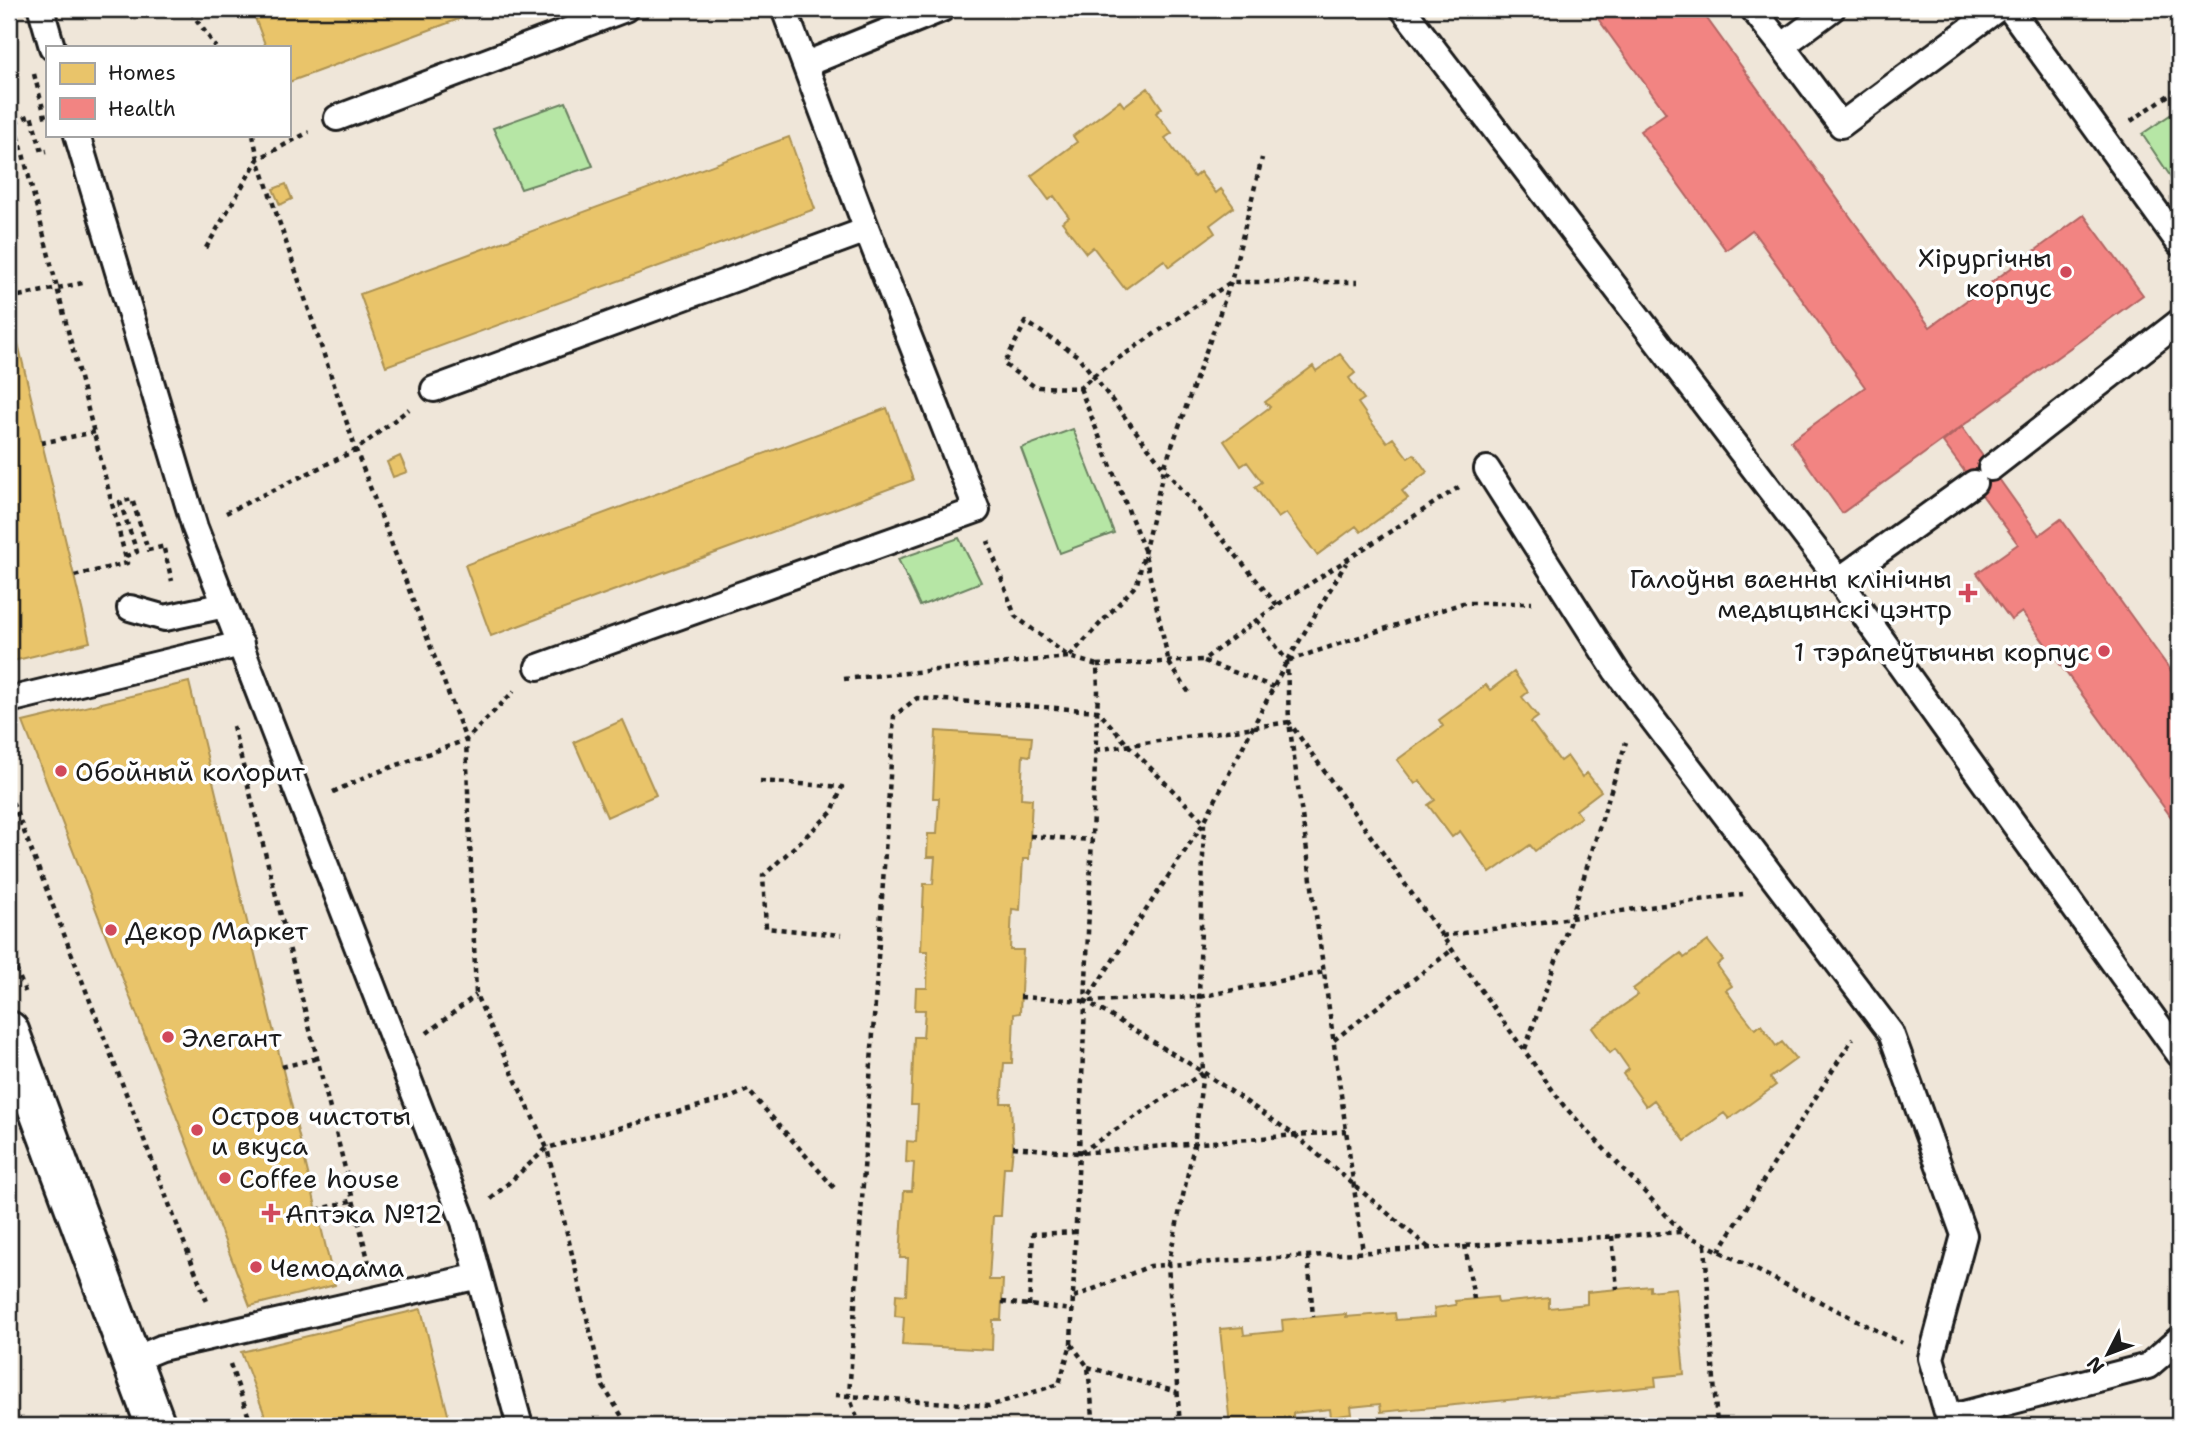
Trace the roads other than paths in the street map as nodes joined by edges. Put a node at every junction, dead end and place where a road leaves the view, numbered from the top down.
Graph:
1 (41, 9) edge
2 (625, 9) edge
3 (784, 9) edge
4 (942, 9) edge
5 (1403, 9) edge
6 (1753, 9) edge
7 (1832, 9) edge
8 (1997, 9) edge
9 (2010, 9) edge
10 (52, 46) edge
11 (1782, 46) junction
12 (806, 64) junction
13 (337, 118) road end
14 (78, 136) edge
15 (867, 230) junction
16 (2179, 243) edge
17 (2179, 322) edge
18 (434, 389) road end
19 (1487, 469) road end
20 (1839, 580) junction
21 (225, 605) junction
22 (130, 608) dead end
23 (241, 644) junction
24 (537, 667) road end
25 (9, 700) edge
26 (9, 1031) edge
27 (2179, 1054) edge
28 (479, 1276) junction
29 (2179, 1339) edge
30 (132, 1360) junction
31 (1950, 1422) edge
32 (156, 1426) edge
33 (520, 1426) edge

1 - 10 lane
2 - 13 lane
3 - 12 lane
4 - 12 lane
5 - 20 lane
6 - 11 lane
7 - 11 lane
8 - 11 lane
9 - 16 lane
12 - 15 lane
14 - 21 lane
15 - 18 lane
15 - 24 lane
17 - 20 lane
19 - 31 lane
20 - 27 lane
21 - 22 lane
21 - 23 lane
23 - 25 lane
23 - 28 lane
26 - 30 main road
28 - 30 lane
28 - 33 lane
29 - 31 lane
30 - 32 main road

